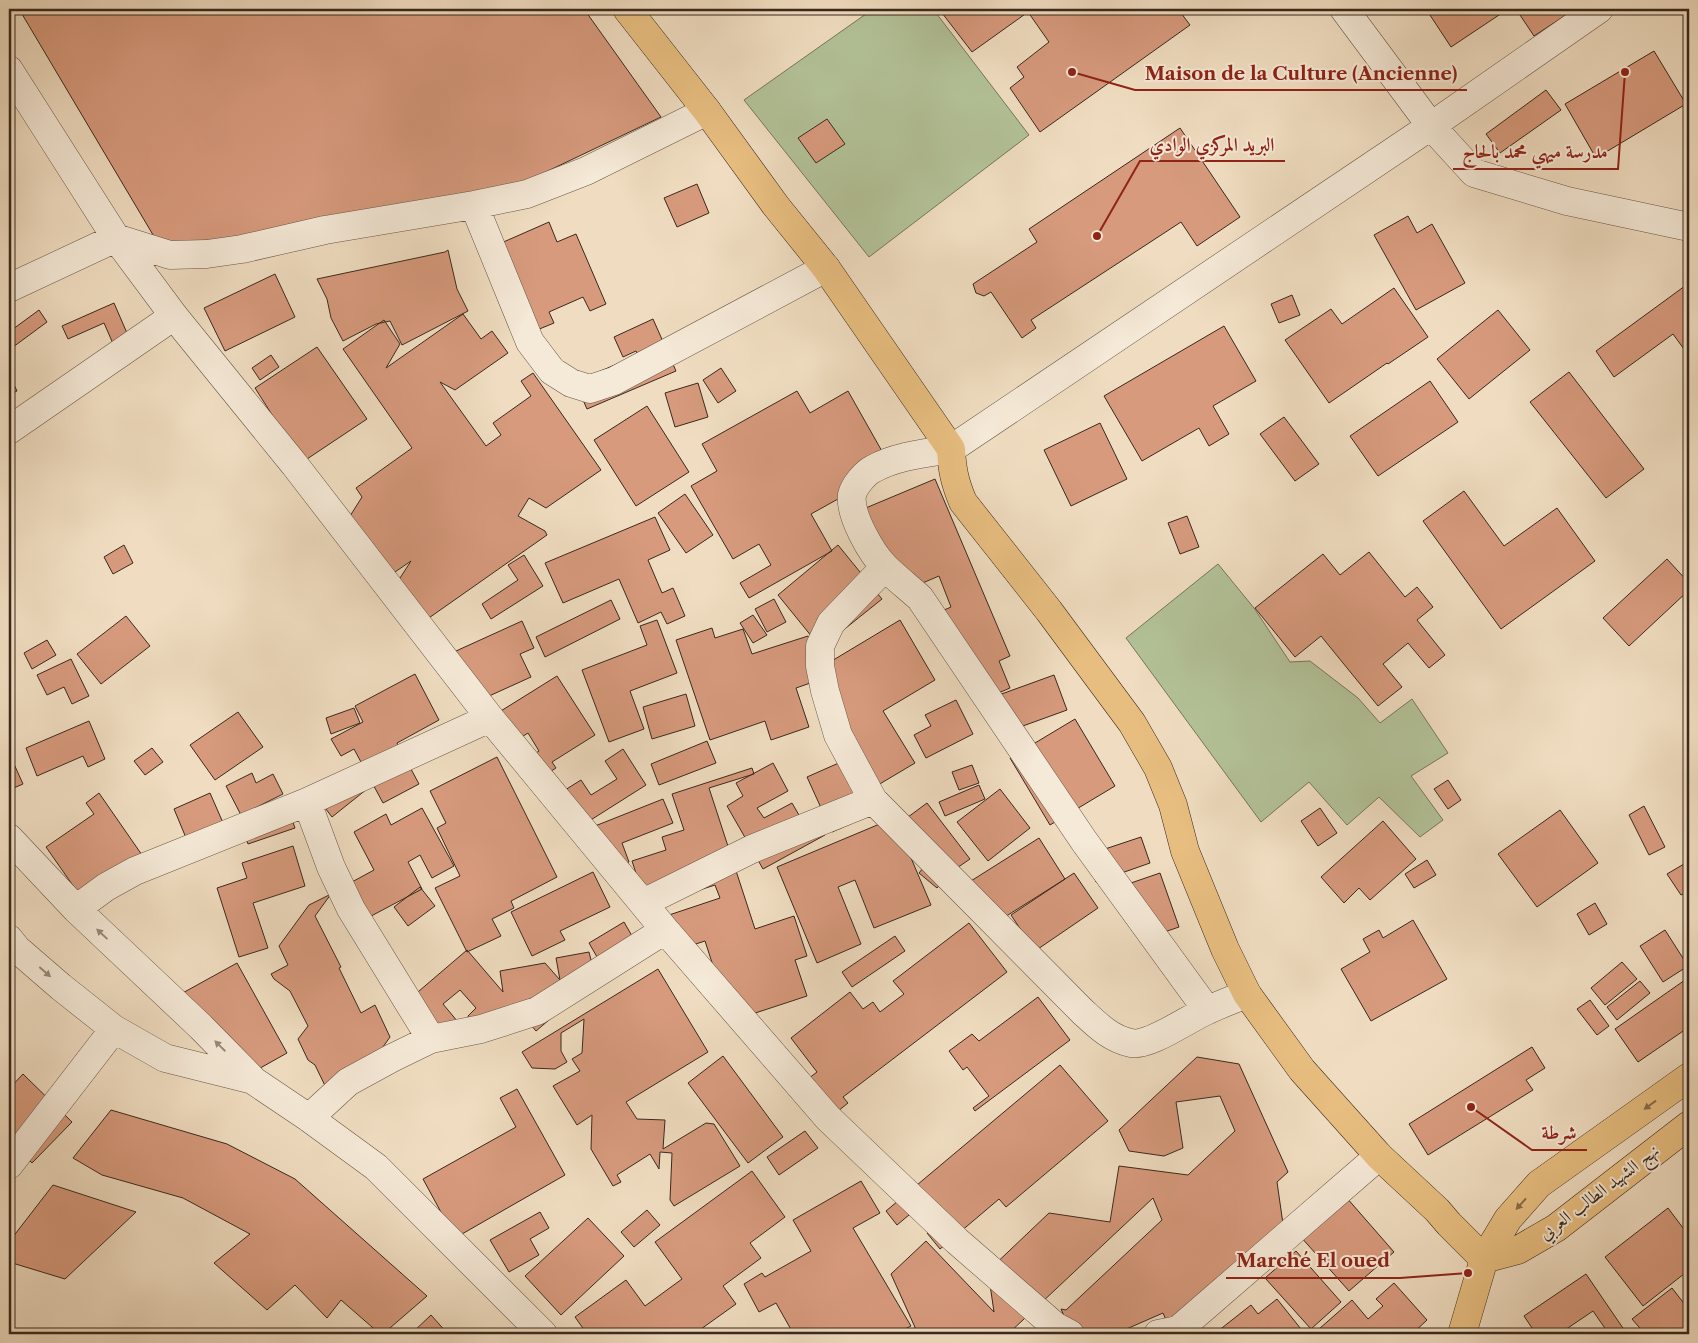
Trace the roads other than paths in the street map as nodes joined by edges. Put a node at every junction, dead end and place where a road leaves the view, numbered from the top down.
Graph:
1 (627, 9) edge
2 (1344, 9) edge
3 (1599, 9) edge
4 (9, 70) edge
5 (707, 111) junction
6 (1431, 126) junction
7 (474, 205) junction
8 (1689, 227) edge
9 (116, 238) junction
10 (826, 268) junction
11 (9, 288) edge
12 (174, 316) junction
13 (9, 430) edge
14 (951, 449) junction
15 (885, 567) junction
16 (490, 718) junction
17 (873, 800) junction
18 (307, 802) junction
19 (9, 838) edge
20 (643, 903) junction
21 (76, 909) junction
22 (665, 930) junction
23 (12, 948) edge
24 (1247, 994) junction
25 (1207, 1010) junction
26 (114, 1029) junction
27 (431, 1039) junction
28 (1689, 1077) edge
29 (254, 1080) junction
30 (309, 1118) junction
31 (1689, 1125) edge
32 (1380, 1156) junction
33 (9, 1165) edge
34 (1484, 1259) junction
35 (1172, 1333) edge
36 (544, 1334) edge
37 (1070, 1334) edge
38 (1462, 1334) edge

1 - 5 main road
2 - 6 street
3 - 6 street
4 - 9 street
5 - 7 street
5 - 10 main road
6 - 8 street
6 - 14 street
7 - 9 street
7 - 10 street
9 - 11 street
9 - 12 street
10 - 14 main road
12 - 13 street
12 - 16 street
14 - 15 street
14 - 24 main road
15 - 17 street
15 - 25 street
16 - 18 street
16 - 20 street
17 - 20 street
17 - 25 street
18 - 21 street
18 - 27 street
19 - 21 street
20 - 22 street
29 -> 21 street
22 - 27 street
22 - 37 street
23 -> 26 street
24 - 25 street
24 - 32 main road
26 - 29 street
26 - 33 street
27 - 30 street
28 -> 34 main road, نهج الشهيد الطالب العربي
29 - 30 street
30 - 36 street
31 - 34 main road, نهج الشهيد الطالب العربي
32 - 34 main road
32 - 35 street
34 - 38 main road

